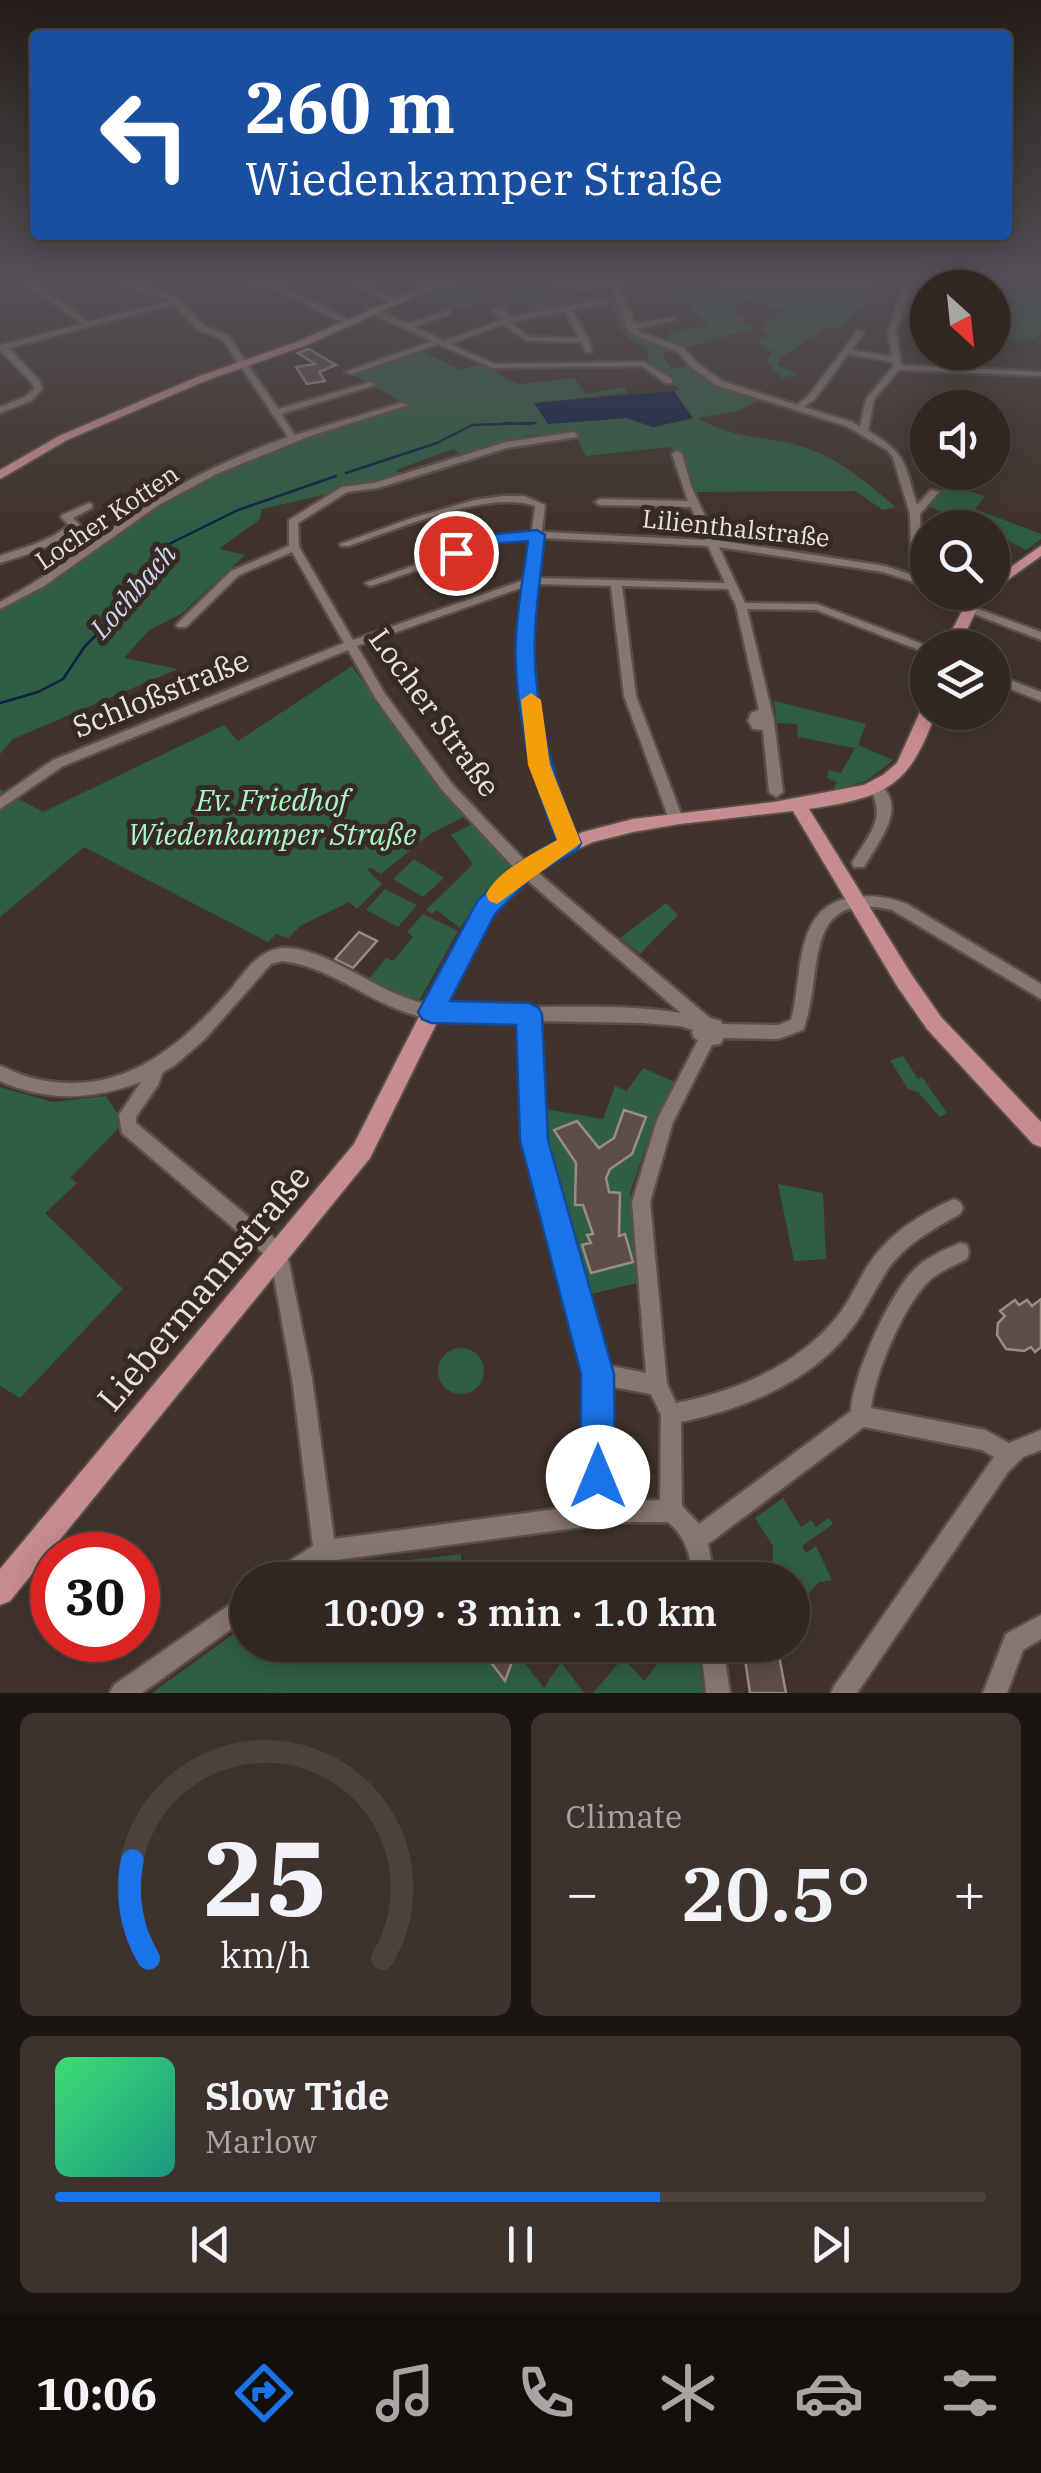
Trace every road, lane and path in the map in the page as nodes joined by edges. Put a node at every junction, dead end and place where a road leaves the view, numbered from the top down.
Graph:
1 (16, 362) edge
2 (248, 362) edge
3 (380, 362) edge
4 (485, 362) edge
5 (695, 362) edge
6 (838, 362) edge
7 (889, 362) edge
8 (245, 363) junction
9 (897, 364) junction
10 (349, 372) dead end
11 (1041, 374) edge
12 (669, 381) dead end
13 (371, 385) dead end
14 (404, 405) dead end
15 (799, 407) junction
16 (0, 410) edge
17 (277, 412) junction
18 (864, 432) junction
19 (574, 436) dead end
20 (293, 438) junction
21 (676, 454) dead end
22 (0, 475) edge
23 (934, 492) dead end
24 (600, 502) dead end
25 (695, 504) junction
26 (89, 506) dead end
27 (914, 510) edge
28 (918, 510) edge
29 (537, 535) junction
30 (713, 543) junction
31 (345, 544) dead end
32 (294, 546) junction
33 (1041, 550) edge
34 (0, 560) edge
35 (1010, 573) edge
36 (910, 578) edge
37 (530, 581) junction
38 (616, 582) junction
39 (370, 584) dead end
40 (731, 586) junction
41 (0, 606) edge
42 (741, 606) junction
43 (993, 610) edge
44 (182, 625) dead end
45 (1041, 636) edge
46 (910, 642) edge
47 (350, 646) junction
48 (1010, 684) edge
49 (1041, 697) edge
50 (920, 730) edge
51 (875, 786) junction
52 (776, 792) dead end
53 (0, 804) edge
54 (798, 805) junction
55 (676, 819) junction
56 (570, 843) junction
57 (859, 863) dead end
58 (525, 870) junction
59 (858, 902) junction
60 (666, 987) junction
61 (1041, 992) edge
62 (431, 1012) junction
63 (529, 1014) junction
64 (677, 1018) junction
65 (708, 1030) junction
66 (157, 1065) junction
67 (0, 1073) edge
68 (1040, 1133) edge
69 (954, 1208) dead end
70 (960, 1252) dead end
71 (280, 1256) junction
72 (598, 1374) junction
73 (657, 1385) junction
74 (671, 1414) junction
75 (861, 1416) junction
76 (1041, 1440) edge
77 (1010, 1455) junction
78 (671, 1510) junction
79 (598, 1515) junction
80 (698, 1538) junction
81 (325, 1551) junction
82 (308, 1562) edge
83 (701, 1562) edge
84 (0, 1591) edge
85 (230, 1616) edge
86 (1041, 1626) edge
87 (714, 1662) edge
88 (122, 1693) edge
89 (718, 1693) edge
90 (842, 1693) edge
91 (995, 1693) edge

1 - 16 street
2 - 8 main road
3 - 10 street
4 - 12 street
5 - 15 street
6 - 15 street
7 - 9 street
8 - 17 street
8 - 22 main road
9 - 11 street
9 - 18 street
13 - 17 street
14 - 20 street, Locher Kotten
15 - 18 street
17 - 20 street
18 - 27 street
19 - 32 street
20 - 41 street, Locher Kotten
21 - 25 street
23 - 28 street
24 - 25 street
25 - 30 street
26 - 34 street, Locher Kotten
29 - 30 street, Lilienthalstraße
29 - 31 street
29 - 37 street
29 - 39 street, Lilienthalstraße
30 - 36 street, Lilienthalstraße
30 - 40 street
32 - 44 street
32 - 47 street, Locher Straße
33 - 35 main road
37 - 38 street
37 - 47 street, Schloßstraße
37 - 56 street
38 - 40 street
38 - 55 street
40 - 42 street
42 - 46 street
42 - 52 street
43 - 45 street
47 - 53 street, Schloßstraße
47 - 58 street, Locher Straße
48 - 49 street
50 - 51 main road
51 - 54 main road, Liebermannstraße
51 - 57 street
54 - 55 main road, Liebermannstraße
54 - 59 main road
55 - 56 main road, Liebermannstraße
56 - 58 main road, Liebermannstraße
58 - 60 street, Locher Straße
58 - 62 main road, Liebermannstraße
59 - 61 street
59 - 65 street
59 - 68 main road
60 - 64 street
60 - 65 street, Locher Straße
62 - 63 street
62 - 66 street
62 - 71 main road, Liebermannstraße
63 - 64 street
63 - 72 street
64 - 65 street
65 - 73 street
66 - 67 street
66 - 71 street
69 - 74 street
70 - 75 street
71 - 81 street
71 - 84 main road, Liebermannstraße
72 - 73 street
72 - 79 street
73 - 74 street
74 - 78 street
75 - 77 street
75 - 80 street
76 - 77 street
77 - 90 street
78 - 79 street
78 - 80 street
79 - 81 street
80 - 83 street
81 - 82 street
85 - 88 street
86 - 91 street
87 - 89 street

